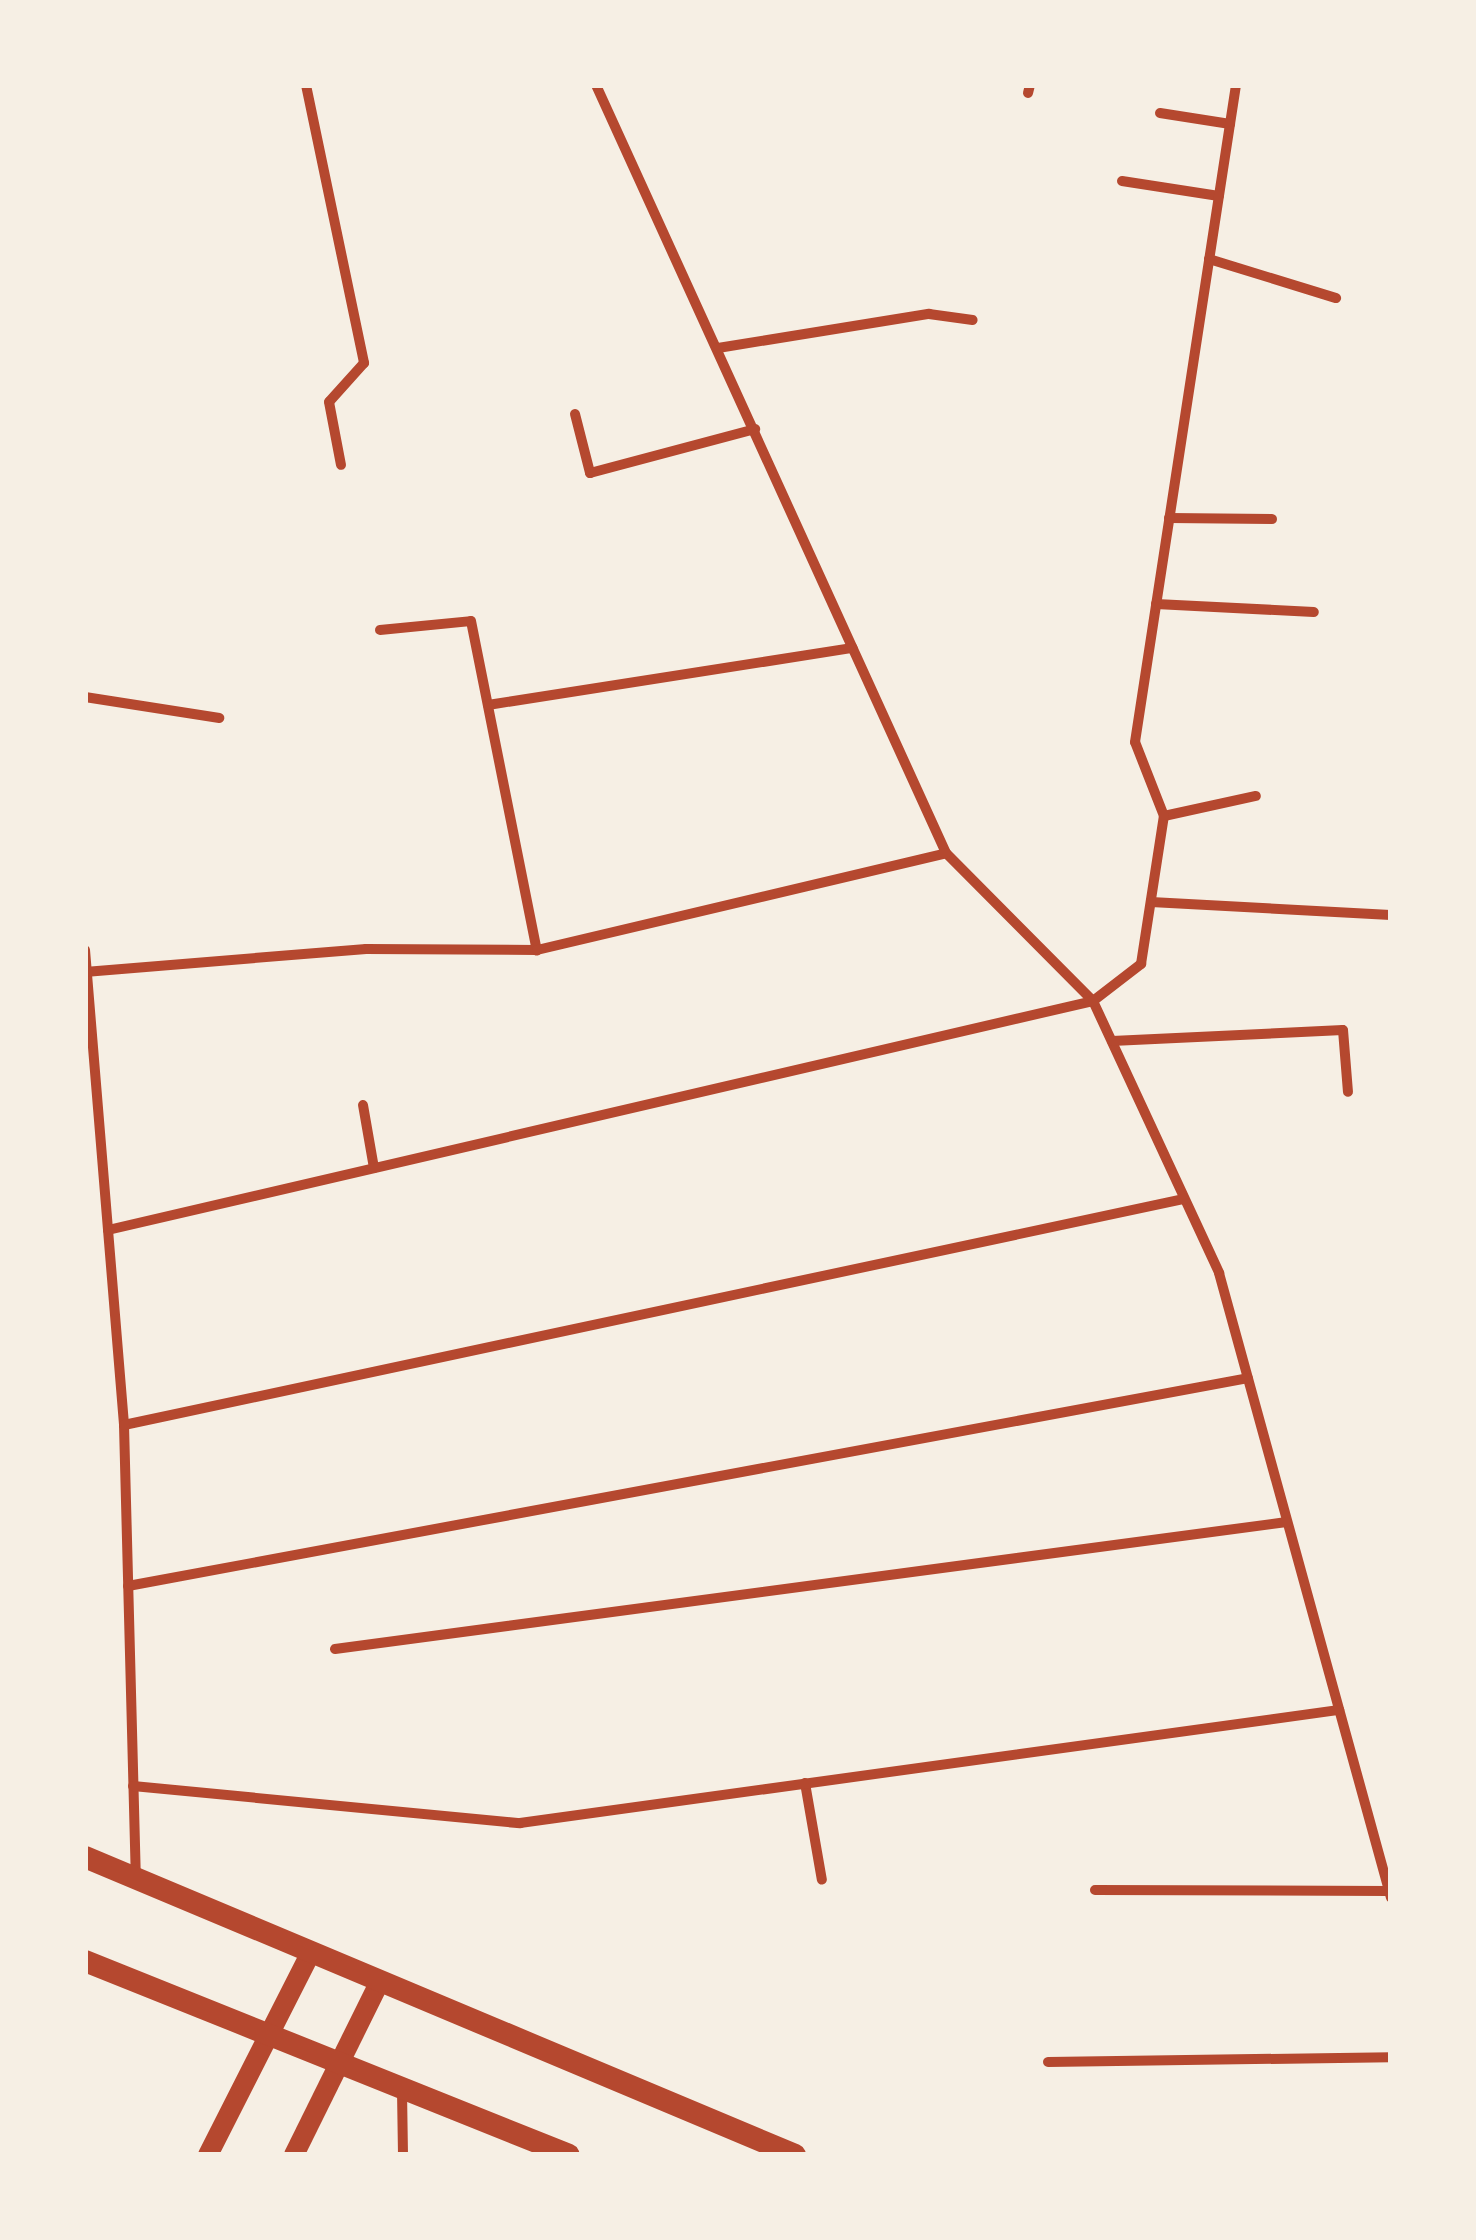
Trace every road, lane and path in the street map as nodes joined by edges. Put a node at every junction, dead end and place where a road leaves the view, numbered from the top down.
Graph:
1 (306, 85) edge
2 (596, 85) edge
3 (1236, 85) edge
4 (1160, 113) dead end
5 (1230, 124) junction
6 (1122, 181) dead end
7 (1219, 196) junction
8 (1209, 259) junction
9 (1336, 298) dead end
10 (973, 320) dead end
11 (718, 348) junction
12 (575, 414) dead end
13 (755, 430) junction
14 (341, 465) dead end
15 (1169, 518) junction
16 (1272, 519) dead end
17 (1156, 604) junction
18 (1314, 612) dead end
19 (380, 630) dead end
20 (853, 648) junction
21 (85, 697) edge
22 (488, 705) junction
23 (219, 718) dead end
24 (1256, 796) dead end
25 (1164, 816) junction
26 (946, 853) junction
27 (1151, 902) junction
28 (1391, 915) edge
29 (85, 950) edge
30 (536, 950) junction
31 (86, 972) edge
32 (1093, 1001) junction
33 (1112, 1041) junction
34 (1348, 1092) dead end
35 (363, 1105) dead end
36 (374, 1168) junction
37 (1184, 1200) junction
38 (108, 1230) junction
39 (1248, 1378) junction
40 (124, 1424) junction
41 (1288, 1522) junction
42 (128, 1586) junction
43 (335, 1650) dead end
44 (1339, 1710) junction
45 (805, 1784) junction
46 (133, 1786) junction
47 (85, 1858) edge
48 (136, 1878) junction
49 (822, 1880) dead end
50 (1095, 1890) dead end
51 (1390, 1895) edge
52 (311, 1952) junction
53 (85, 1961) edge
54 (380, 1981) junction
55 (270, 2037) junction
56 (1391, 2057) edge
57 (1048, 2062) dead end
58 (341, 2066) junction
59 (402, 2091) junction
60 (789, 2154) edge
61 (208, 2155) edge
62 (294, 2155) edge
63 (403, 2155) edge
64 (569, 2155) edge

1 - 14 street
2 - 11 street
3 - 5 street
4 - 5 street
5 - 7 street
6 - 7 street
7 - 8 street
8 - 9 street
8 - 15 street
10 - 11 street
11 - 13 street
12 - 13 street
13 - 20 street
15 - 16 street
15 - 17 street
17 - 18 street
17 - 25 street
19 - 22 street
20 - 22 street
20 - 26 street
21 - 23 street
22 - 30 street
24 - 25 street
25 - 27 street
26 - 30 street
26 - 32 street
27 - 28 street
27 - 32 street
29 - 31 street
30 - 31 street
31 - 38 street
32 - 33 street
32 - 36 street
33 - 34 street
33 - 37 street
35 - 36 street
36 - 38 street
37 - 39 street
37 - 40 street
38 - 40 street
39 - 41 street
39 - 42 street
40 - 42 street
41 - 43 street
41 - 44 street
42 - 46 street
44 - 45 street
44 - 51 street
45 - 46 street
45 - 49 street
46 - 48 street
47 - 48 main road
48 - 52 main road
50 - 51 street
52 - 54 main road
52 - 55 main road
53 - 55 main road
54 - 58 main road
54 - 60 main road
55 - 58 main road
55 - 61 main road
56 - 57 street
58 - 59 main road
58 - 62 main road
59 - 63 street
59 - 64 main road

